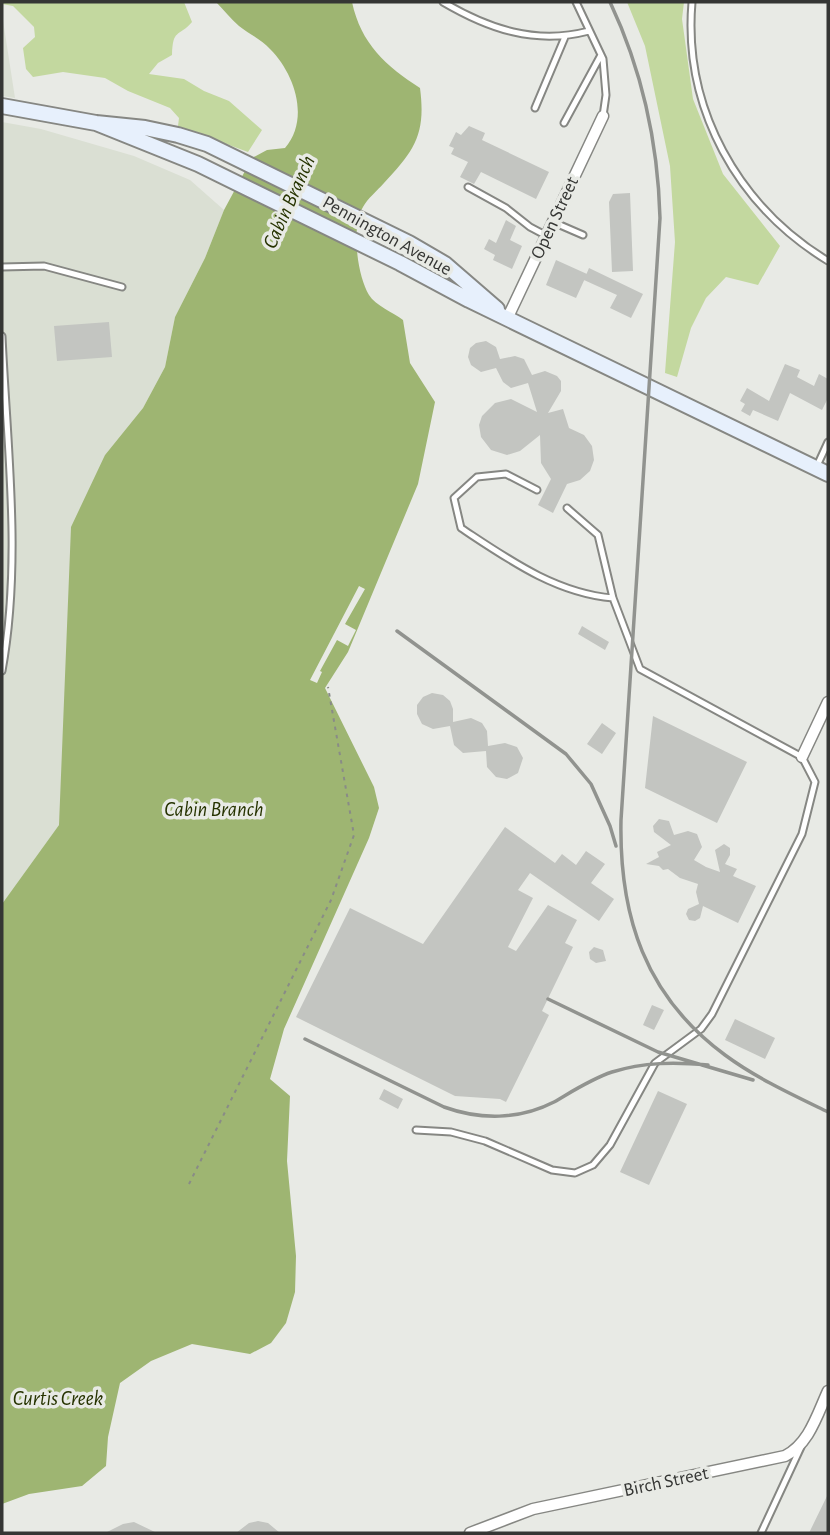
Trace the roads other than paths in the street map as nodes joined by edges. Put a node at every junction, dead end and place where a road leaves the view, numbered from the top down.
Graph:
1 (443, 2) edge
2 (576, 2) edge
3 (692, 2) edge
4 (589, 31) junction
5 (565, 37) junction
6 (601, 54) junction
7 (2, 106) edge
8 (535, 108) dead end
9 (603, 116) joint
10 (96, 123) junction
11 (564, 123) dead end
12 (468, 187) dead end
13 (553, 222) junction
14 (583, 235) dead end
15 (547, 236) junction
16 (828, 261) edge
17 (2, 267) edge
18 (122, 287) dead end
19 (508, 319) junction
20 (2, 336) edge
21 (828, 442) edge
22 (822, 471) edge
23 (537, 490) dead end
24 (567, 508) dead end
25 (612, 597) junction
26 (2, 671) edge
27 (828, 702) edge
28 (802, 757) junction
29 (416, 1130) dead end
30 (828, 1391) edge
31 (804, 1441) junction
32 (470, 1533) edge
33 (761, 1533) edge

1 - 5 lane
2 - 4 lane
3 - 16 lane
4 - 5 lane
4 - 6 lane
5 - 8 lane
6 - 9 lane
6 - 11 lane
7 - 10 main road, Pennington Avenue
9 - 13 street, Open Street
10 - 19 main road, Pennington Avenue
10 - 19 main road, Pennington Avenue
12 - 15 lane
13 - 14 lane
13 - 15 street, Open Street
15 - 19 street, Open Street
17 - 18 lane
19 - 22 main road, Pennington Avenue
20 - 26 lane
21 - 22 lane
23 - 25 lane
24 - 25 lane
25 - 28 lane
27 - 28 street
28 - 29 lane
30 - 31 street
31 - 32 street, Birch Street
31 - 33 lane

